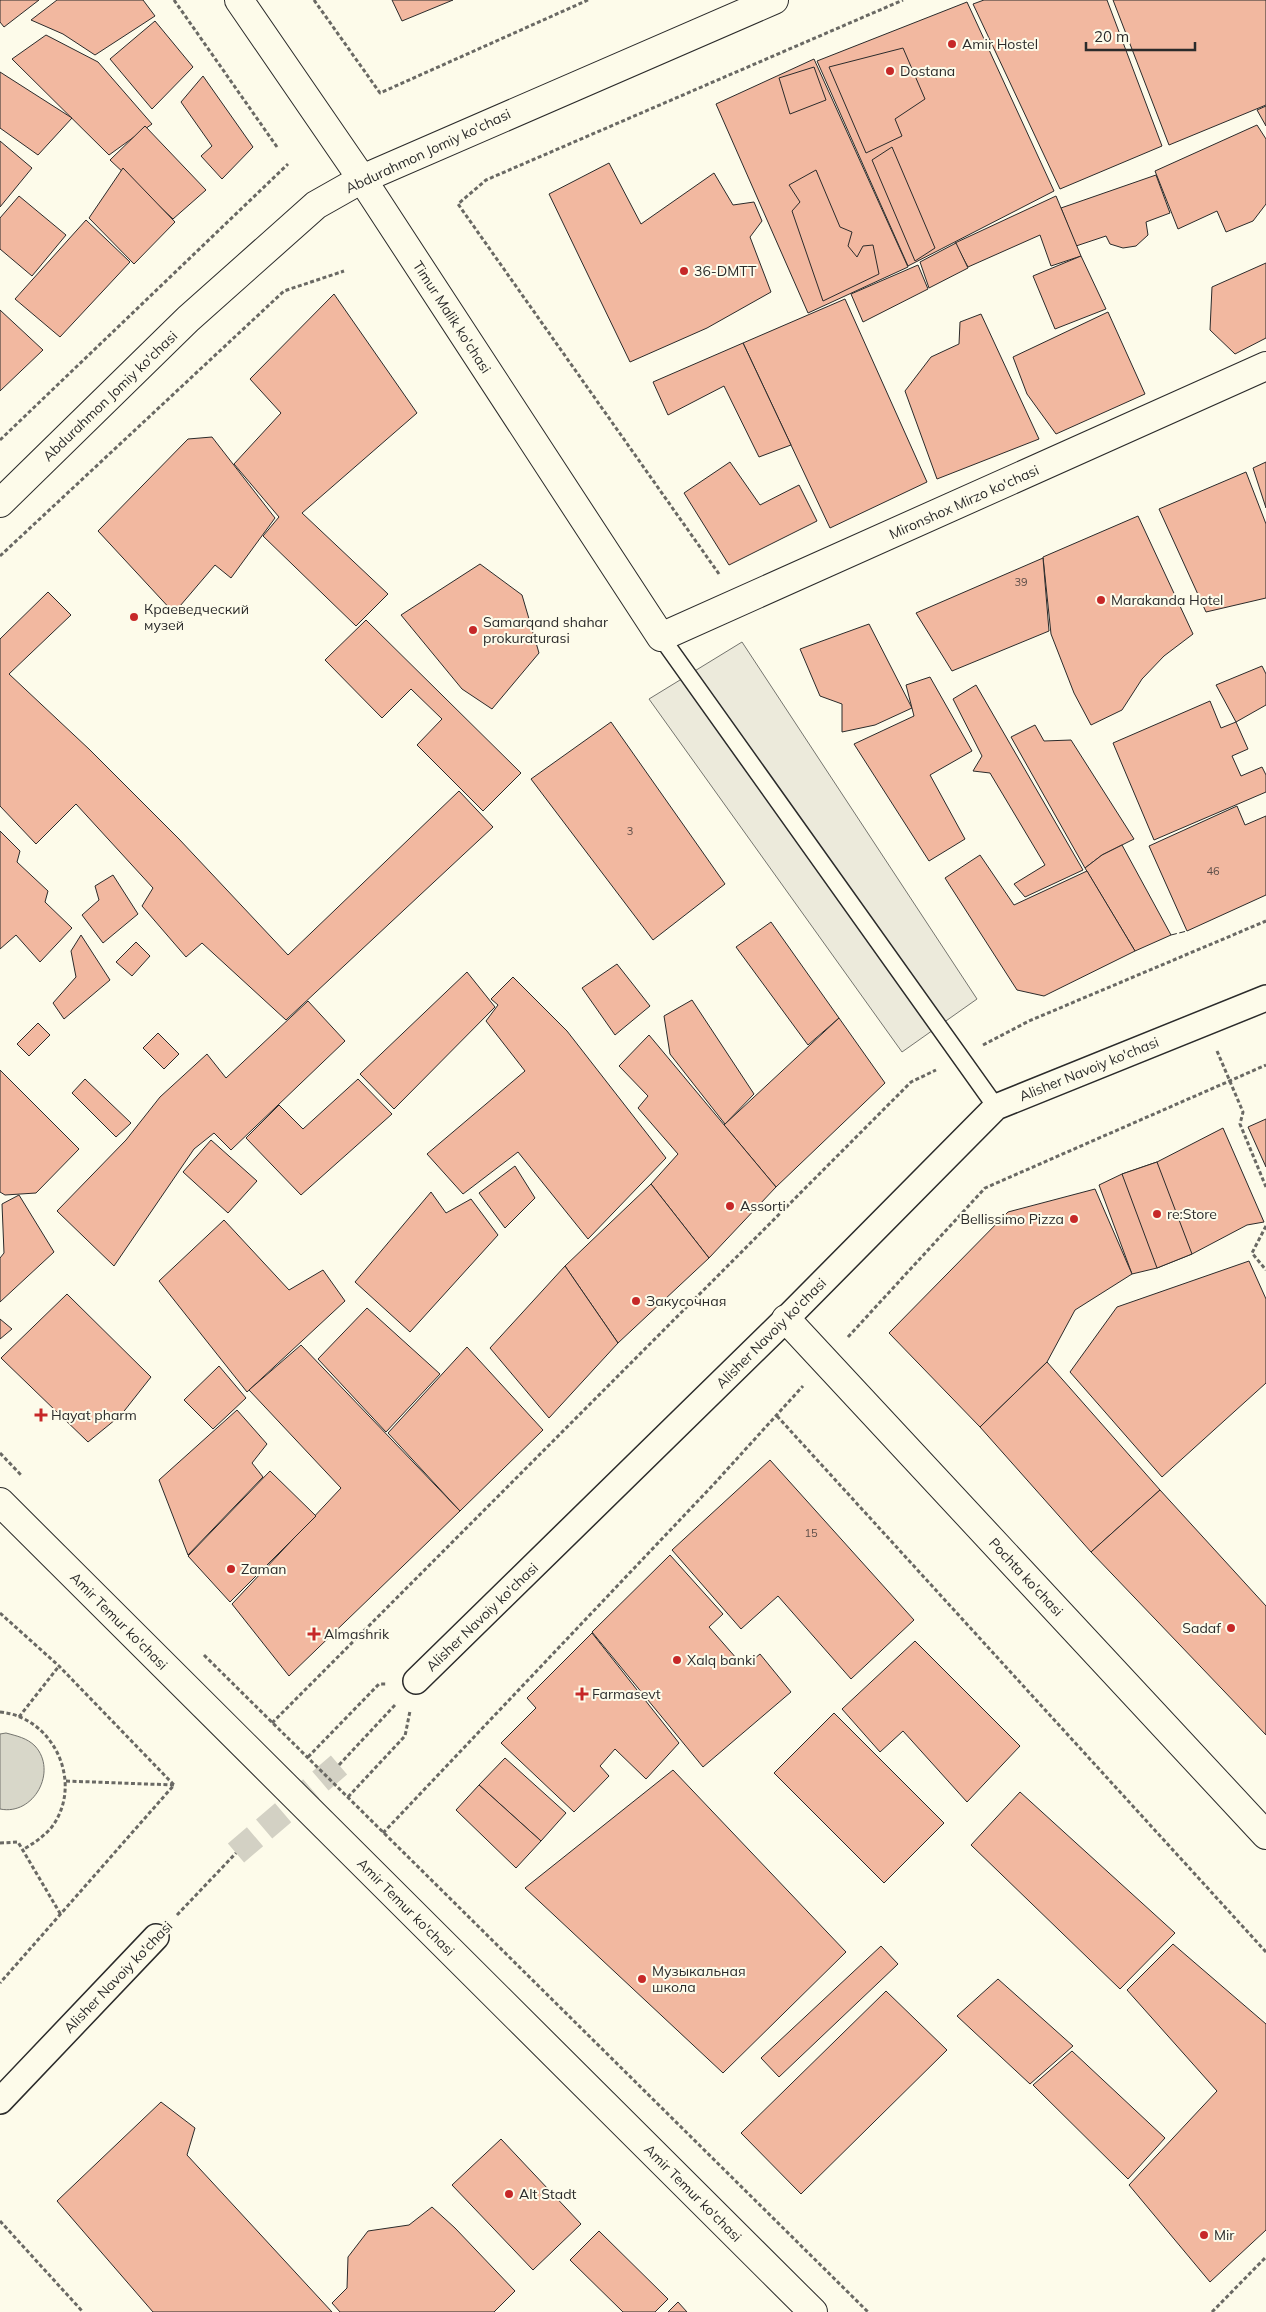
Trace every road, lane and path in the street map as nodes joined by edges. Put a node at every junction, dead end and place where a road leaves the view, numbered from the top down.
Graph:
1 (174, 0) edge
2 (239, 0) edge
3 (314, 0) edge
4 (588, 0) edge
5 (774, 0) edge
6 (903, 0) edge
7 (277, 148) dead end
8 (288, 164) dead end
9 (362, 179) junction
10 (344, 271) dead end
11 (1266, 366) edge
12 (0, 440) edge
13 (0, 503) edge
14 (0, 556) edge
15 (739, 602) junction
16 (661, 637) junction
17 (1266, 921) edge
18 (1266, 998) edge
19 (1205, 1023) junction
20 (960, 1057) junction
21 (1266, 1065) edge
22 (1229, 1080) junction
23 (996, 1107) junction
24 (1266, 1187) edge
25 (1266, 1226) edge
26 (1266, 1270) edge
27 (786, 1319) junction
28 (826, 1362) junction
29 (777, 1416) junction
30 (0, 1453) edge
31 (28, 1481) dead end
32 (0, 1502) edge
33 (0, 1613) edge
34 (202, 1654) dead end
35 (59, 1666) junction
36 (416, 1682) junction
37 (0, 1712) edge
38 (19, 1717) junction
39 (272, 1723) junction
40 (308, 1758) junction
41 (339, 1765) tunnel mouth
42 (66, 1781) junction
43 (174, 1785) junction
44 (348, 1797) junction
45 (383, 1833) junction
46 (1266, 1835) edge
47 (0, 1843) edge
48 (24, 1849) junction
49 (236, 1853) tunnel mouth
50 (62, 1915) junction
51 (156, 1937) joint
52 (1266, 1952) edge
53 (0, 1983) edge
54 (0, 2101) edge
55 (0, 2221) edge
56 (1266, 2257) edge
57 (83, 2312) edge
58 (813, 2312) edge
59 (868, 2312) edge
60 (1212, 2312) edge

1 - 7 path
2 - 9 street, Timur Malik ko'chasi
3 - 4 path
5 - 9 street, Abdurahmon Jomiy ko'chasi
6 - 15 path
8 - 12 path
9 - 13 street, Abdurahmon Jomiy ko'chasi
9 - 16 street, Timur Malik ko'chasi
10 - 14 path
11 - 15 street, Mironshox Mirzo ko'chasi
15 - 16 street, Mironshox Mirzo ko'chasi
16 - 20 lane
17 - 20 path
18 - 19 street, Alisher Navoiy ko'chasi
19 - 22 path
19 - 23 street, Alisher Navoiy ko'chasi
20 - 23 lane
20 - 39 path
21 - 22 path
22 - 24 path
22 - 28 path
23 - 27 street, Alisher Navoiy ko'chasi
25 - 26 path
27 - 28 street, Pochta ko'chasi
27 - 36 street, Alisher Navoiy ko'chasi
28 - 29 path
28 - 46 street, Pochta ko'chasi
29 - 45 path
29 - 52 path
30 - 31 path
32 - 58 street, Amir Temur ko'chasi
33 - 35 path
34 - 39 path
35 - 38 path
35 - 43 path
36 - 40 path
36 - 41 path, Alisher Navoiy ko'chasi
36 - 44 path
37 - 38 path
38 - 42 path
39 - 40 path
40 - 44 path
42 - 43 path
42 - 48 path
43 - 50 path
44 - 45 path
45 - 59 path
47 - 48 path
48 - 50 path
49 - 51 path, Alisher Navoiy ko'chasi
50 - 53 path
51 - 54 street, Alisher Navoiy ko'chasi
55 - 57 path
56 - 60 path

